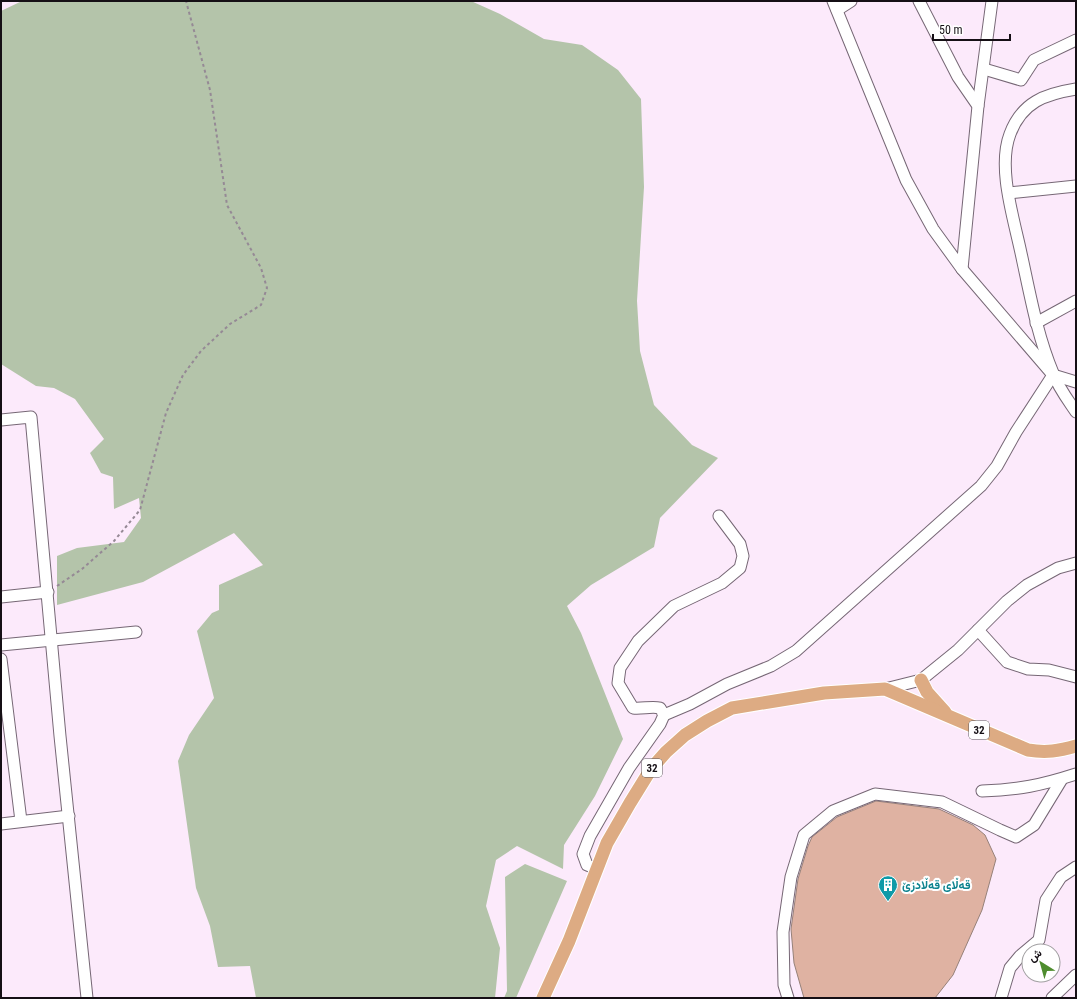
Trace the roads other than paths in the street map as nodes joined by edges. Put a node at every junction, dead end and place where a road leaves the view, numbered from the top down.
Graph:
1 (851, 1) edge
2 (919, 1) edge
3 (992, 1) edge
4 (835, 6) edge
5 (1076, 40) edge
6 (984, 69) junction
7 (1076, 89) edge
8 (978, 106) junction
9 (1076, 186) edge
10 (1009, 193) junction
11 (962, 269) junction
12 (1076, 301) edge
13 (1036, 324) junction
14 (1053, 376) junction
15 (1076, 382) edge
16 (1076, 412) edge
17 (1, 420) edge
18 (719, 516) dead end
19 (1076, 562) edge
20 (48, 592) junction
21 (1, 598) edge
22 (978, 630) junction
23 (136, 632) dead end
24 (52, 640) junction
25 (1, 645) edge
26 (1, 658) edge
27 (1076, 677) edge
28 (920, 680) junction
29 (885, 689) junction
30 (664, 715) junction
31 (949, 717) junction
32 (1076, 746) edge
33 (1076, 774) edge
34 (1062, 778) junction
35 (982, 791) dead end
36 (69, 816) junction
37 (21, 821) junction
38 (1, 824) edge
39 (1076, 867) edge
40 (597, 869) junction
41 (1076, 975) edge
42 (87, 998) edge
43 (543, 998) edge
44 (788, 998) edge
45 (1001, 998) edge
46 (1052, 998) edge

1 - 4 street
2 - 8 street
3 - 6 street
4 - 11 street
5 - 6 street
6 - 8 street
7 - 10 street
8 - 11 street
9 - 10 street
10 - 13 street
11 - 14 street
12 - 13 street
13 - 14 street
14 - 15 street
14 - 16 street
14 - 30 street
17 - 20 street
18 - 30 street
19 - 22 street
20 - 21 street
20 - 24 street
22 - 27 street
22 - 28 street
23 - 24 street
24 - 25 street
24 - 36 street
26 - 37 street
28 - 29 street
28 - 31 main road
29 - 31 main road, 32
29 - 40 main road, 32
30 - 40 street
31 - 32 main road, 32
33 - 34 street
34 - 35 street
34 - 44 street
36 - 37 street
36 - 42 street
37 - 38 street
39 - 45 street
40 - 43 main road, 32
41 - 46 street

